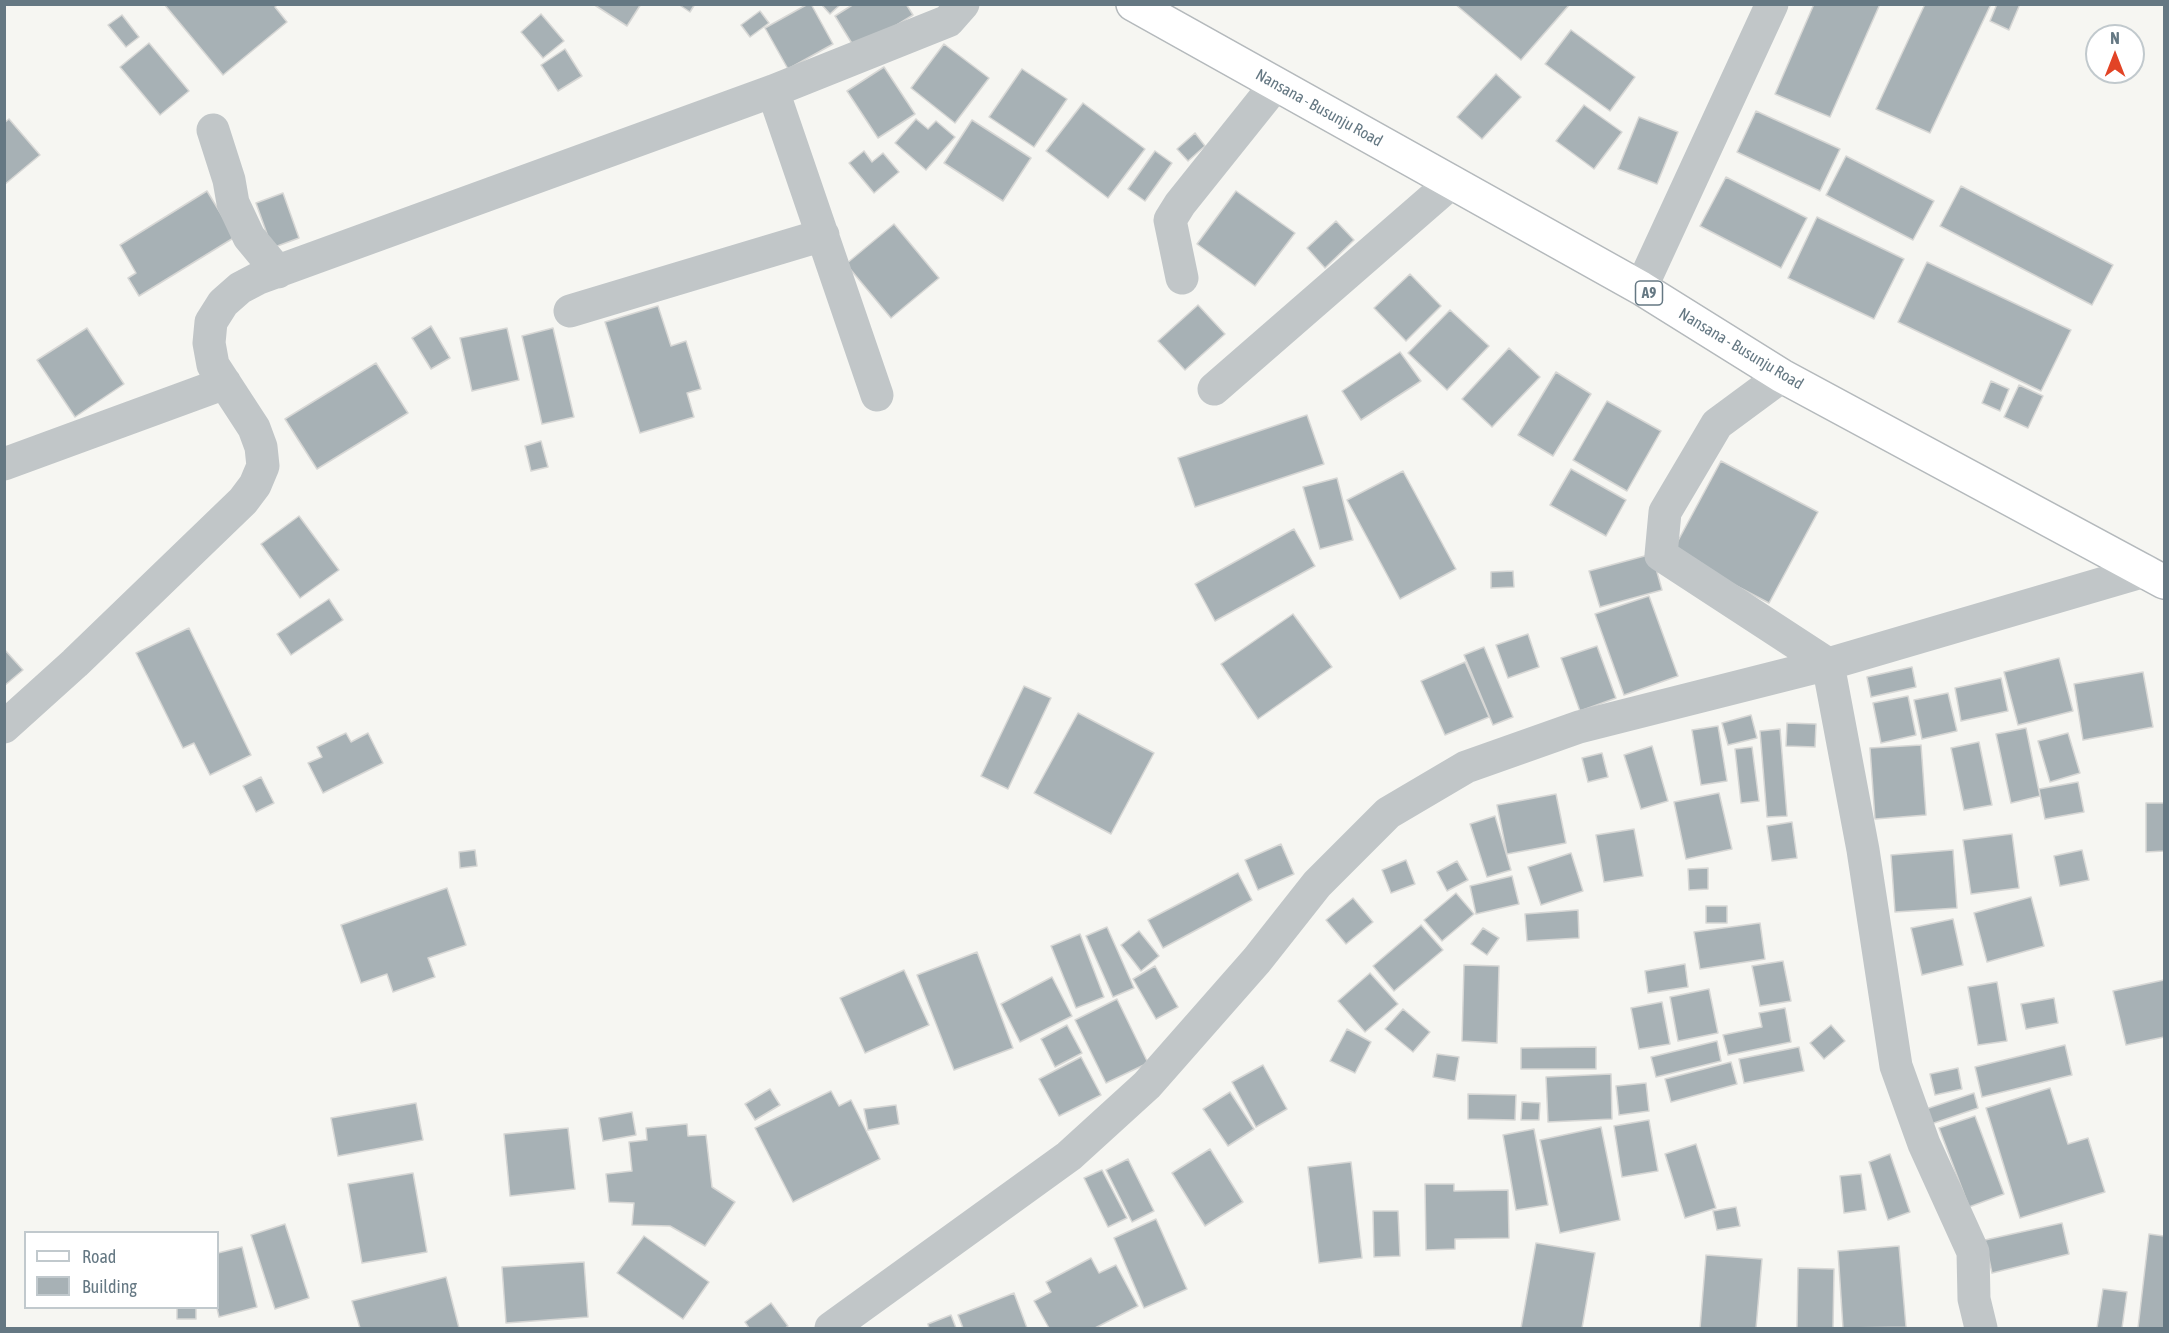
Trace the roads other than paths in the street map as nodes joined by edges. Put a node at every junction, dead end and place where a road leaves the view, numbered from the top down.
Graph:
1 (963, 4) edge
2 (1133, 4) edge
3 (1772, 4) edge
4 (1276, 84) junction
5 (773, 91) junction
6 (213, 130) dead end
7 (1452, 182) junction
8 (823, 235) junction
9 (278, 272) junction
10 (1182, 278) dead end
11 (1641, 288) junction
12 (570, 311) dead end
13 (1782, 376) junction
14 (225, 383) junction
15 (1214, 388) dead end
16 (877, 394) dead end
17 (4, 464) edge
18 (2155, 576) edge
19 (1828, 664) junction
20 (4, 727) edge
21 (831, 1329) edge
22 (1982, 1329) edge

1 - 5 street
2 - 4 main road, Nansana - Busunju Road / A9
3 - 11 street
4 - 7 main road, Nansana - Busunju Road / A9
4 - 10 street
5 - 8 street
5 - 9 street
6 - 9 street
7 - 11 main road, Nansana - Busunju Road / A9
7 - 15 street
8 - 12 street
8 - 16 street
9 - 14 street
11 - 13 main road, Nansana - Busunju Road / A9
13 - 18 main road, Nansana - Busunju Road / A9
13 - 19 street
14 - 17 street
14 - 20 street
18 - 19 street
19 - 21 street
19 - 22 street

